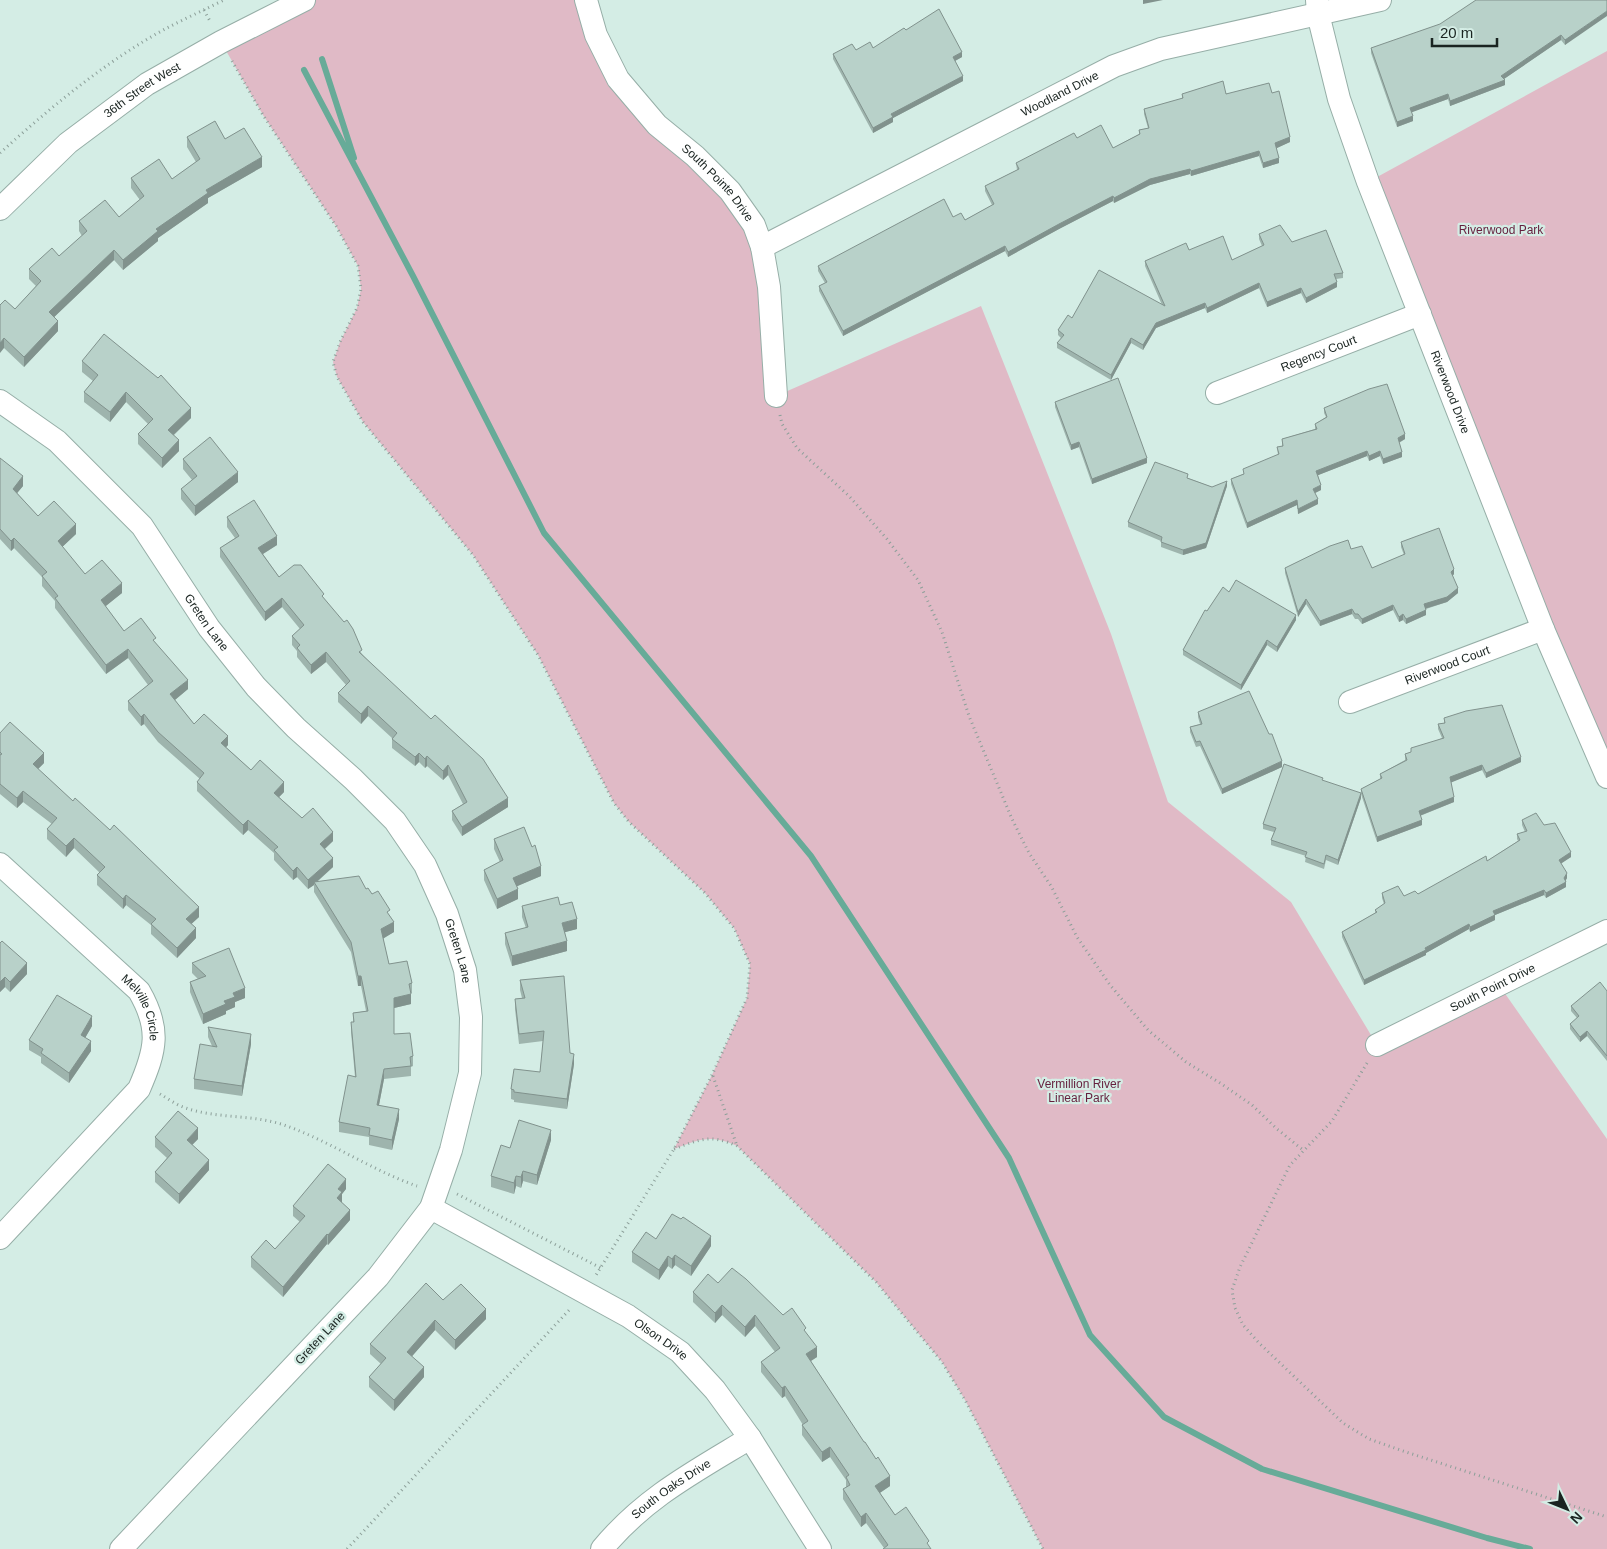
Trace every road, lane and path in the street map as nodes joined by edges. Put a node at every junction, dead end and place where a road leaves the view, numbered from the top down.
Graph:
1 (224, 0) edge
2 (304, 0) edge
3 (586, 0) edge
4 (1380, 0) edge
5 (1318, 7) edge
6 (204, 10) junction
7 (221, 42) junction
8 (0, 153) edge
9 (0, 209) edge
10 (762, 247) junction
11 (1420, 314) junction
12 (1217, 393) dead end
13 (776, 396) joint
14 (0, 401) edge
15 (1543, 629) junction
16 (1350, 702) dead end
17 (1607, 777) edge
18 (0, 864) edge
19 (1607, 932) edge
20 (1377, 1045) joint
21 (712, 1076) junction
22 (142, 1083) junction
23 (737, 1146) junction
24 (674, 1149) junction
25 (1303, 1150) junction
26 (434, 1200) junction
27 (0, 1238) edge
28 (600, 1268) junction
29 (586, 1293) junction
30 (750, 1438) junction
31 (1607, 1517) edge
32 (121, 1549) edge
33 (347, 1549) edge
34 (602, 1549) edge
35 (820, 1549) edge
36 (1043, 1549) edge

1 - 6 path
2 - 7 street, 36th Street West
3 - 10 street, South Pointe Drive
4 - 5 street, Woodland Drive
5 - 10 street, Woodland Drive
5 - 11 street, Riverwood Drive
6 - 7 path
6 - 8 path
7 - 9 street, 36th Street West
7 - 21 path
10 - 13 street, South Pointe Drive
11 - 12 street, Regency Court
11 - 15 street, Riverwood Drive
13 - 25 path
14 - 26 street, Greten Lane
15 - 16 street, Riverwood Court
15 - 17 street, Riverwood Drive
18 - 22 street, Melville Circle
19 - 20 street, South Point Drive
20 - 25 path
21 - 23 path
21 - 24 path
22 - 26 path
22 - 27 street, Melville Circle
23 - 24 path
23 - 36 path
24 - 28 path
25 - 31 path
26 - 28 path
26 - 29 street, Olson Drive
26 - 32 street, Greten Lane
28 - 29 path
29 - 30 street, Olson Drive
29 - 33 path
30 - 34 street, South Oaks Drive
30 - 35 street, Olson Drive

